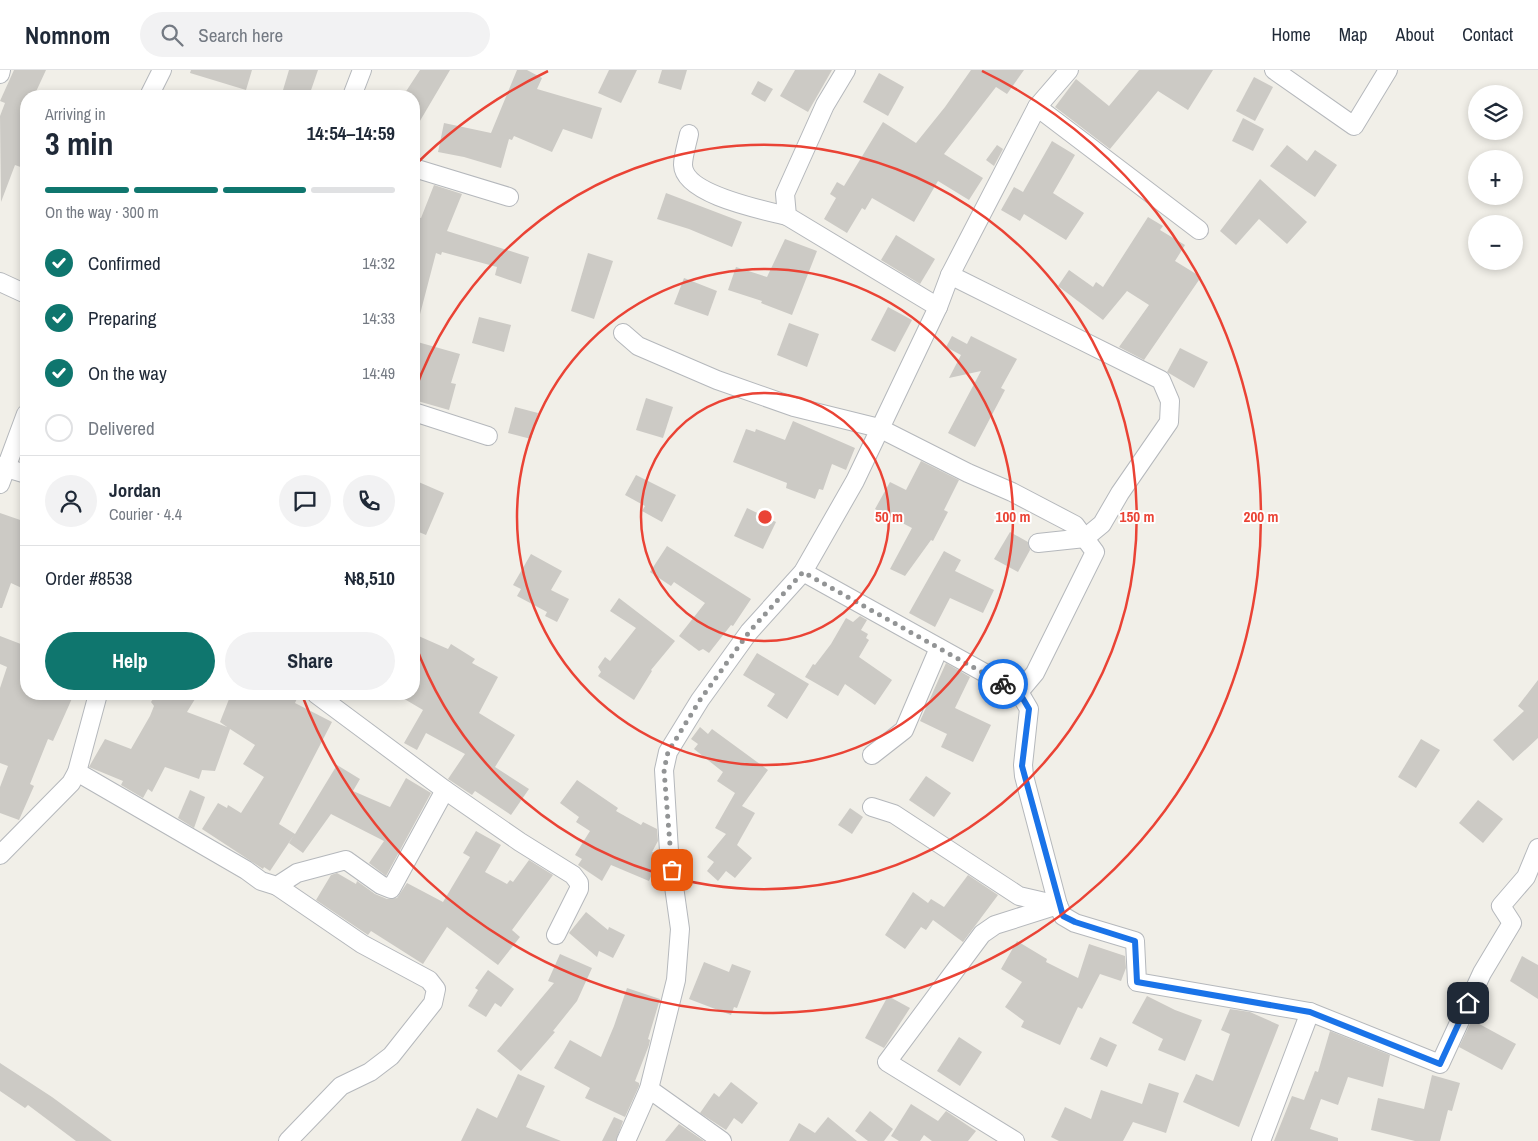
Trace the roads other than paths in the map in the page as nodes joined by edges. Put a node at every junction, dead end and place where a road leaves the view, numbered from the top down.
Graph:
1 (1, 70) edge
2 (162, 70) edge
3 (362, 70) edge
4 (846, 70) edge
5 (1069, 70) edge
6 (1274, 70) edge
7 (1388, 70) edge
8 (0, 74) edge
9 (152, 90) edge
10 (354, 90) edge
11 (1036, 107) junction
12 (688, 134) dead end
13 (420, 171) edge
14 (509, 198) dead end
15 (787, 216) junction
16 (1199, 230) dead end
17 (950, 275) junction
18 (0, 282) edge
19 (20, 291) edge
20 (938, 307) junction
21 (624, 332) dead end
22 (420, 414) edge
23 (20, 428) edge
24 (879, 428) junction
25 (488, 436) dead end
26 (4, 467) edge
27 (20, 472) edge
28 (0, 484) edge
29 (1085, 538) junction
30 (1038, 543) dead end
31 (803, 572) junction
32 (939, 648) junction
33 (1019, 692) junction
34 (96, 700) edge
35 (324, 700) edge
36 (872, 755) dead end
37 (77, 772) junction
38 (445, 790) junction
39 (872, 807) dead end
40 (1538, 848) edge
41 (0, 855) edge
42 (277, 886) junction
43 (1058, 905) junction
44 (556, 935) dead end
45 (1310, 1012) junction
46 (649, 1089) junction
47 (288, 1141) edge
48 (626, 1141) edge
49 (722, 1141) edge
50 (1015, 1141) edge
51 (1261, 1141) edge

1 - 8 street
2 - 9 street
3 - 10 street
4 - 15 street
5 - 11 street
6 - 7 street
11 - 16 street
11 - 17 street
12 - 15 street
13 - 14 street
15 - 20 street
17 - 20 street
17 - 29 street
18 - 19 street
20 - 24 street
21 - 24 street
22 - 25 street
23 - 26 street
24 - 29 street
24 - 31 street
26 - 27 street
26 - 28 street
29 - 30 street
29 - 33 street
31 - 32 street
31 - 46 street
32 - 33 street
32 - 36 street
33 - 43 street
34 - 37 street
35 - 38 street
37 - 41 street
37 - 42 street
38 - 42 street
38 - 44 street
39 - 43 street
40 - 45 street
42 - 47 street
43 - 45 street
43 - 50 street
45 - 51 street
46 - 48 street
46 - 49 street

